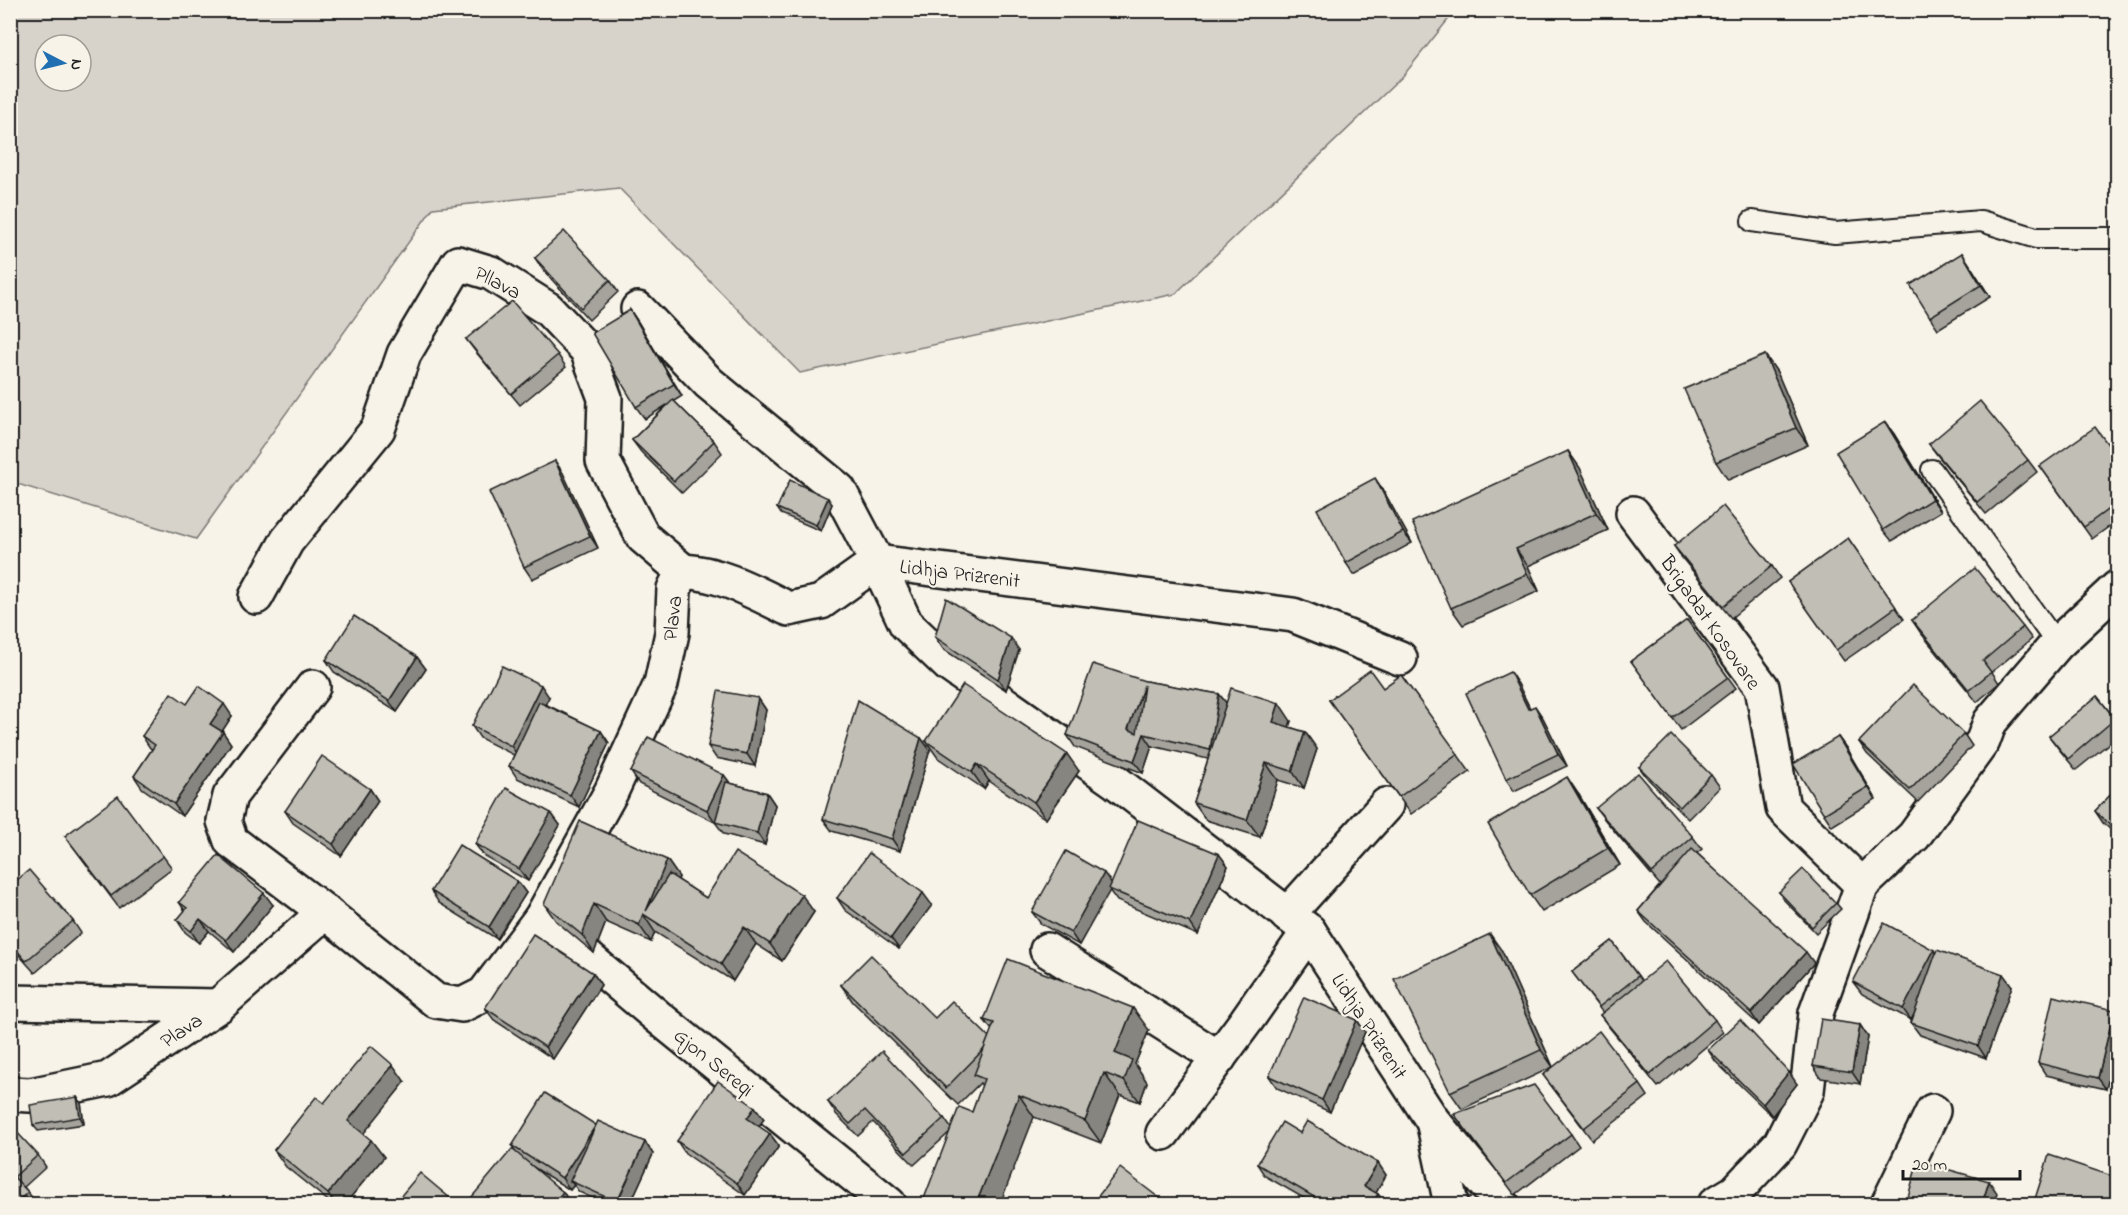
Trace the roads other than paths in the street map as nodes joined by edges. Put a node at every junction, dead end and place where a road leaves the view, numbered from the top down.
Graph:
1 (1752, 221) dead end
2 (2118, 238) edge
3 (638, 309) dead end
4 (1932, 470) edge
5 (1633, 513) dead end
6 (877, 562) junction
7 (683, 571) junction
8 (2118, 587) edge
9 (256, 597) dead end
10 (2057, 644) junction
11 (1400, 658) dead end
12 (313, 687) dead end
13 (1386, 805) edge
14 (1862, 885) junction
15 (325, 912) junction
16 (541, 918) junction
17 (1298, 923) junction
18 (1047, 950) dead end
19 (10, 1002) edge
20 (218, 1006) junction
21 (1218, 1058) junction
22 (10, 1094) edge
23 (1932, 1111) dead end
24 (1433, 1120) junction
25 (1163, 1133) dead end
26 (890, 1204) edge
27 (1450, 1204) edge
28 (1502, 1204) edge
29 (1715, 1204) edge
30 (1888, 1204) edge

1 - 2 lane
3 - 6 street
4 - 10 lane
5 - 14 street, Brigadat Kosovare
6 - 7 street, Plava
6 - 11 street, Lidhja Prizrenit
6 - 17 street, Lidhja Prizrenit
7 - 9 street, Pllava
7 - 16 street, Plava
8 - 10 street
10 - 14 street
12 - 15 street, Plava
13 - 17 street
14 - 29 street
15 - 16 street, Plava
15 - 20 street, Plava
16 - 26 street, Gjon Sereqi
17 - 21 street
17 - 24 street, Lidhja Prizrenit
18 - 21 street
19 - 20 street
20 - 22 street, Plava
21 - 25 street
23 - 30 street
24 - 27 street, Lidhja Prizrenit
24 - 28 street, Lidhja Prizrenit

